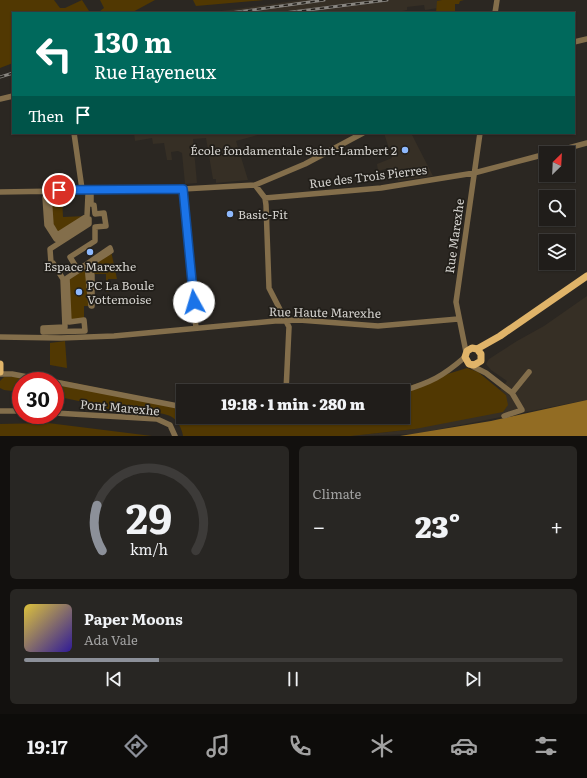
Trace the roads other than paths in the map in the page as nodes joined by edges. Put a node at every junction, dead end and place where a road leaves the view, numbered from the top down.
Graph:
1 (497, 0) edge
2 (495, 12) edge
3 (587, 39) edge
4 (575, 42) edge
5 (12, 96) edge
6 (0, 99) edge
7 (74, 134) edge
8 (361, 134) edge
9 (480, 134) edge
10 (587, 143) edge
11 (575, 146) edge
12 (539, 156) edge
13 (474, 173) junction
14 (255, 186) junction
15 (82, 189) junction
16 (183, 189) junction
17 (0, 192) edge
18 (91, 195) joint
19 (265, 198) junction
20 (587, 276) edge
21 (458, 319) junction
22 (287, 320) junction
23 (196, 328) junction
24 (0, 337) edge
25 (470, 352) junction
26 (480, 362) junction
27 (0, 364) edge
28 (472, 366) junction
29 (529, 372) dead end
30 (0, 373) edge
31 (486, 373) junction
32 (12, 374) edge
33 (64, 384) edge
34 (286, 384) edge
35 (410, 389) edge
36 (512, 393) junction
37 (176, 406) edge
38 (0, 411) edge
39 (12, 411) edge
40 (64, 414) edge
41 (504, 416) dead end
42 (175, 436) edge

1 - 2 street
3 - 4 street
5 - 6 street
7 - 15 street
8 - 14 street
9 - 13 street, Rue Marexhe
10 - 11 street
12 - 13 street, Rue des Trois Pierres
13 - 19 street, Rue des Trois Pierres
13 - 21 street, Rue Marexhe
14 - 16 street
14 - 19 street
15 - 16 street
15 - 17 street
16 - 23 street
18 - 18 street
19 - 22 street
20 - 25 main road
21 - 22 street, Rue Haute Marexhe
21 - 25 street, Rue Marexhe
22 - 23 street, Rue Haute Marexhe
22 - 34 street
23 - 24 street, Rue Haute Marexhe
25 - 26 main road
25 - 28 main road
25 - 35 street
26 - 28 main road
26 - 31 street
27 - 30 main road
28 - 31 street
29 - 36 street
30 - 32 street
31 - 36 street
33 - 37 street
36 - 41 street
38 - 39 street
40 - 42 street, Pont Marexhe

